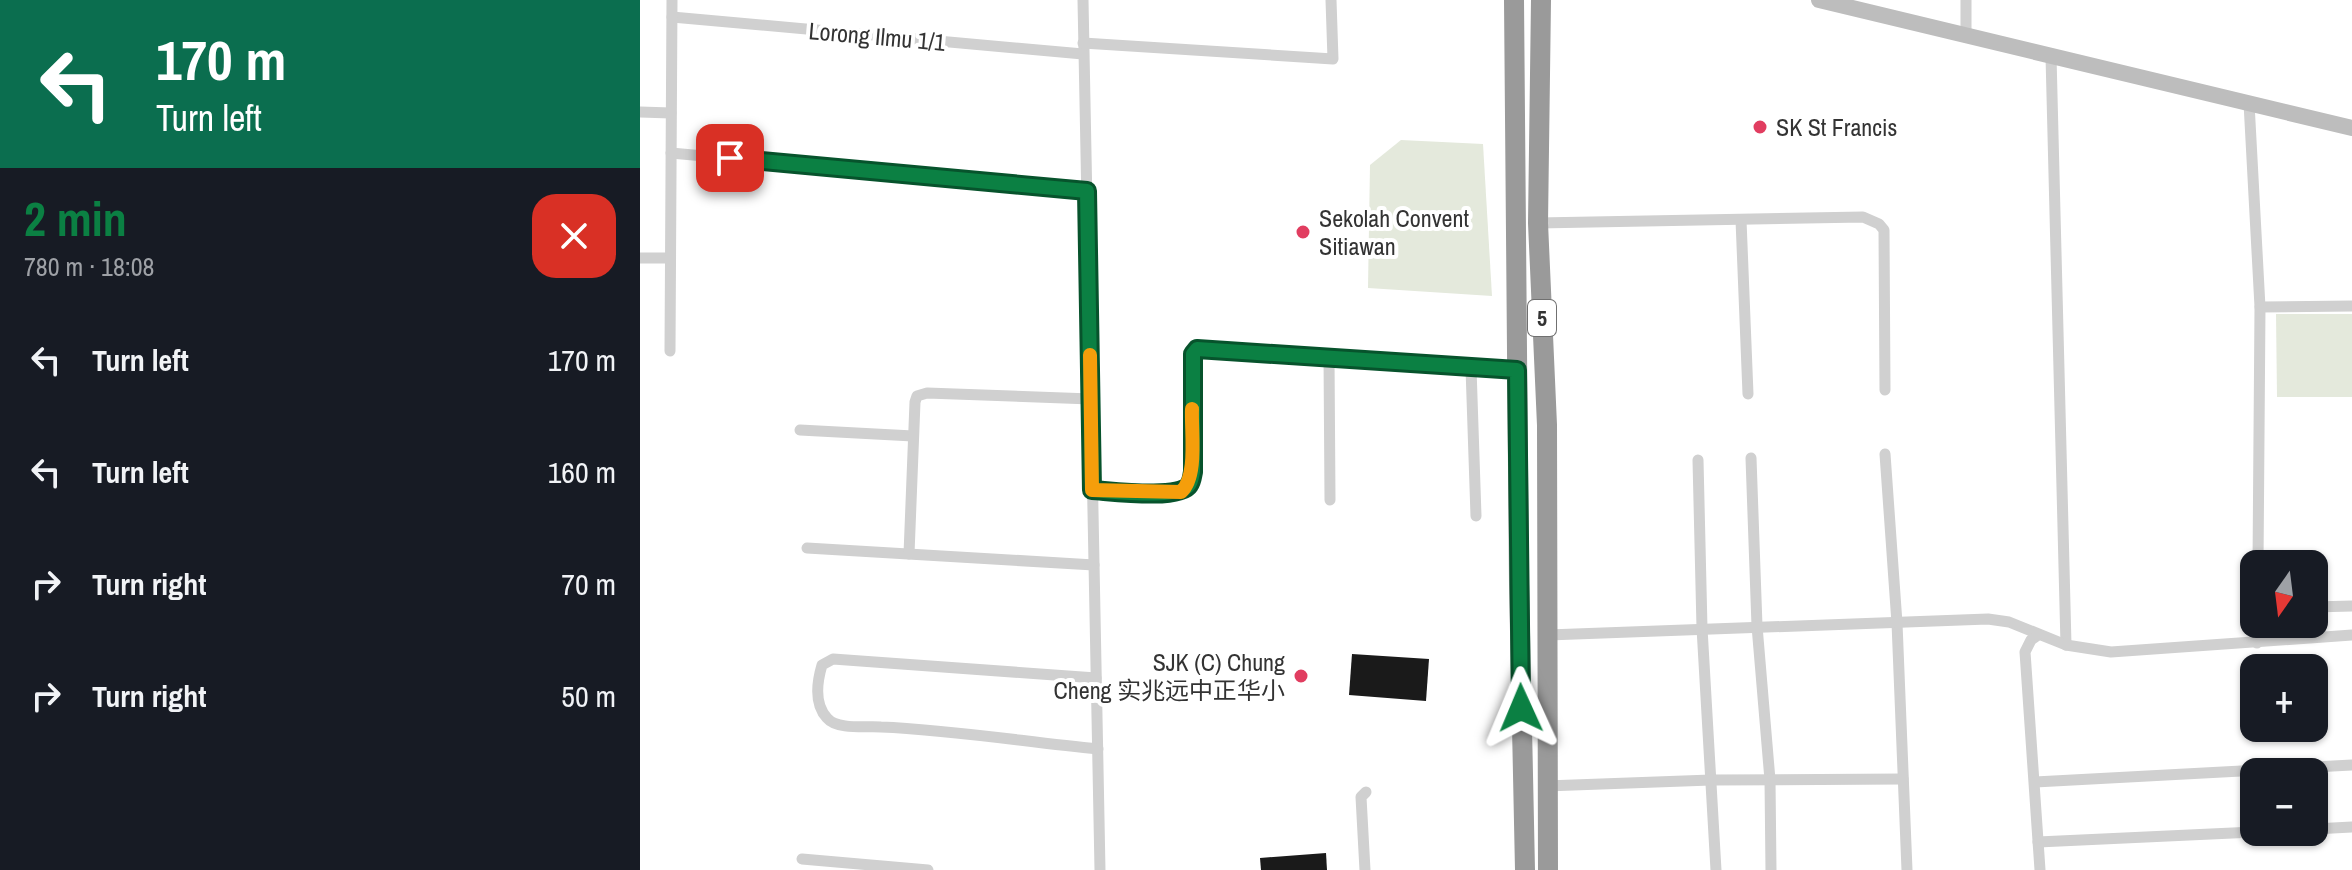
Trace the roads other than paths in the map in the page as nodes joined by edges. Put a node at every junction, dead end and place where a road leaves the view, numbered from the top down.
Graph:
1 (672, 0) edge
2 (1083, 0) edge
3 (1331, 0) edge
4 (1514, 0) edge
5 (1541, 0) edge
6 (1550, 0) edge
7 (1819, 0) edge
8 (1966, 0) edge
9 (672, 17) junction
10 (1541, 23) junction
11 (1966, 35) junction
12 (1083, 49) junction
13 (2051, 56) junction
14 (2249, 103) junction
15 (640, 112) edge
16 (671, 113) junction
17 (2352, 128) edge
18 (671, 153) junction
19 (1087, 191) junction
20 (1741, 220) junction
21 (1538, 223) junction
22 (1539, 250) junction
23 (640, 258) edge
24 (670, 258) junction
25 (2352, 306) edge
26 (2260, 307) junction
27 (670, 351) dead end
28 (1329, 356) junction
29 (1471, 368) junction
30 (1517, 370) junction
31 (1885, 390) dead end
32 (1748, 394) dead end
33 (1091, 399) junction
34 (1547, 425) junction
35 (800, 430) dead end
36 (913, 436) junction
37 (1885, 454) dead end
38 (1751, 458) dead end
39 (1698, 460) dead end
40 (1092, 490) junction
41 (1330, 500) dead end
42 (1476, 516) dead end
43 (807, 548) dead end
44 (2258, 550) edge
45 (909, 554) junction
46 (1094, 565) junction
47 (1519, 584) junction
48 (2352, 606) edge
49 (2328, 607) edge
50 (1897, 623) junction
51 (1757, 626) junction
52 (1702, 628) junction
53 (1548, 635) junction
54 (2038, 635) junction
55 (2352, 635) edge
56 (2257, 638) edge
57 (2257, 643) junction
58 (2066, 645) junction
59 (1096, 678) junction
60 (1098, 749) junction
61 (2352, 765) edge
62 (1903, 779) junction
63 (1711, 780) junction
64 (1770, 780) junction
65 (2035, 782) junction
66 (1546, 786) junction
67 (1366, 792) dead end
68 (1524, 792) junction
69 (1546, 815) junction
70 (2352, 827) edge
71 (2328, 828) edge
72 (2240, 833) edge
73 (2038, 842) junction
74 (802, 859) dead end
75 (928, 870) edge
76 (1100, 870) edge
77 (1365, 870) edge
78 (1525, 870) edge
79 (1542, 870) edge
80 (1548, 870) edge
81 (1716, 870) edge
82 (1771, 870) edge
83 (1907, 870) edge
84 (2040, 870) edge

1 - 9 street
2 - 12 street
3 - 12 street, Lorong Ilmu 1/1
4 - 30 highway, 5
5 - 10 highway, 5
6 - 10 highway
7 - 11 street
8 - 11 street
9 - 12 street, Lorong Ilmu 1/1
9 - 16 street
10 - 21 highway, 5
11 - 13 street
12 - 19 street
13 - 14 street
13 - 58 street
14 - 17 street
14 - 26 street
15 - 16 street
16 - 18 street
18 - 19 street
18 - 24 street
19 - 33 street
20 - 21 street
20 - 31 street
20 - 32 street
21 - 22 highway, 5
22 - 30 highway
22 - 34 highway, 5
23 - 24 street
24 - 27 street
25 - 26 street
26 - 44 street
28 - 29 street
28 - 40 street
28 - 41 street
29 - 30 street
29 - 42 street
30 - 47 highway, 5
33 - 36 street
33 - 40 street
34 - 47 highway
34 - 53 highway, 5
35 - 36 street
36 - 45 street
37 - 50 street
38 - 51 street
39 - 52 street
40 - 46 street
43 - 45 street
45 - 46 street
46 - 59 street
47 - 68 highway, 5
48 - 49 street
50 - 51 street
50 - 54 street
50 - 62 street
51 - 52 street
51 - 64 street
52 - 53 street
52 - 63 street
53 - 66 highway, 5
53 - 68 highway
54 - 58 street
54 - 65 street
55 - 57 street
56 - 57 street
57 - 58 street
59 - 60 street
59 - 60 street
60 - 76 street
61 - 65 street
62 - 64 street
62 - 83 street
63 - 64 street
63 - 66 street
63 - 81 street
64 - 82 street
65 - 73 street
66 - 69 highway, 5
67 - 77 street
68 - 78 highway, 5
69 - 79 highway
69 - 80 highway, 5
70 - 71 street
72 - 73 street
73 - 84 street
74 - 75 street

